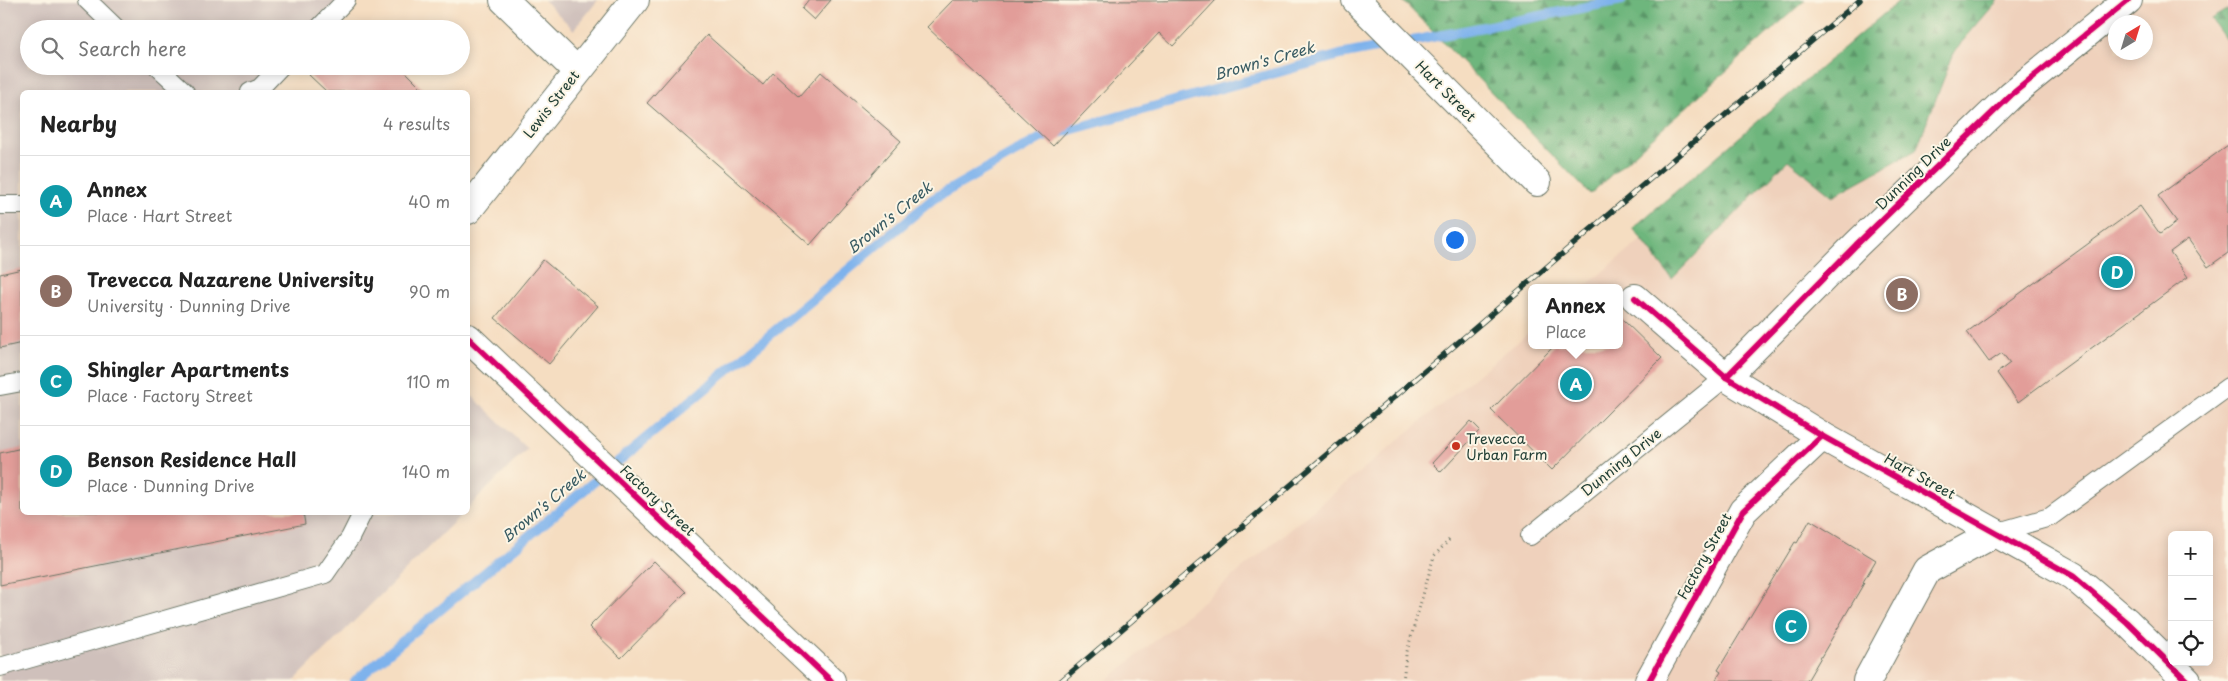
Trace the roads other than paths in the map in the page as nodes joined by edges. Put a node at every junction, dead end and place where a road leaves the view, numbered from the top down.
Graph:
1 (86, 0) edge
2 (346, 0) edge
3 (504, 0) edge
4 (635, 0) edge
5 (2128, 0) edge
6 (1360, 5) edge
7 (107, 20) edge
8 (327, 20) edge
9 (577, 71) junction
10 (167, 75) edge
11 (272, 75) edge
12 (183, 90) edge
13 (255, 90) edge
14 (1537, 182) dead end
15 (20, 204) edge
16 (0, 205) edge
17 (470, 207) edge
18 (1636, 298) dead end
19 (470, 340) edge
20 (1726, 377) junction
21 (20, 382) edge
22 (0, 386) edge
23 (2228, 387) edge
24 (1822, 436) junction
25 (361, 515) edge
26 (1996, 533) junction
27 (1530, 536) dead end
28 (0, 667) edge
29 (831, 681) edge
30 (1649, 681) edge
31 (1867, 681) edge
32 (2187, 681) edge

1 - 7 lane
2 - 8 lane
3 - 9 street
4 - 9 street, Lewis Street
5 - 20 street, Dunning Drive
6 - 14 street, Hart Street
9 - 17 street, Lewis Street
10 - 12 lane
11 - 13 lane
15 - 16 lane
18 - 20 street, Hart Street
19 - 29 street, Factory Street
20 - 24 street, Hart Street
20 - 27 lane, Dunning Drive
21 - 22 lane
23 - 26 lane
24 - 26 street, Hart Street
24 - 30 street, Factory Street
25 - 28 lane
26 - 31 street
26 - 32 street, Hart Street

